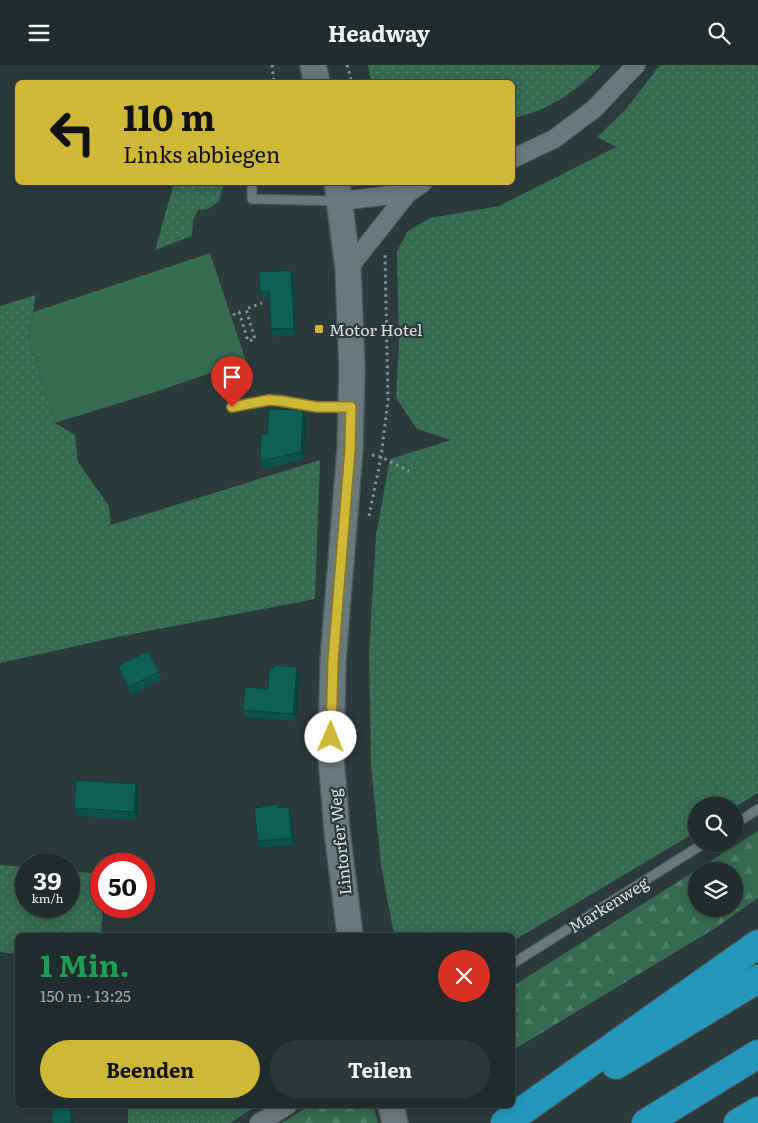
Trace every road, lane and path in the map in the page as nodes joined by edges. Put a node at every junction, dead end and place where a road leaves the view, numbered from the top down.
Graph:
1 (272, 65) edge
2 (313, 65) edge
3 (347, 65) edge
4 (636, 65) edge
5 (274, 80) edge
6 (316, 80) edge
7 (351, 80) edge
8 (515, 158) edge
9 (252, 185) edge
10 (415, 188) edge
11 (338, 192) edge
12 (380, 227) junction
13 (348, 269) junction
14 (262, 303) edge
15 (233, 315) dead end
16 (232, 407) dead end
17 (351, 407) junction
18 (350, 449) junction
19 (381, 457) junction
20 (409, 471) dead end
21 (368, 519) dead end
22 (758, 809) edge
23 (743, 819) edge
24 (691, 852) edge
25 (350, 933) edge
26 (758, 944) edge
27 (515, 963) edge
28 (758, 979) edge
29 (758, 1054) edge
30 (283, 1108) edge
31 (392, 1108) edge
32 (758, 1111) edge
33 (259, 1123) edge
34 (396, 1123) edge
35 (504, 1123) edge
36 (519, 1123) edge
37 (646, 1123) edge
38 (738, 1123) edge

1 - 5 path
2 - 6 main road
3 - 7 path
4 - 8 street
9 - 11 lane
10 - 11 street
10 - 12 street
11 - 13 main road, Lintorfer Weg
12 - 13 street
12 - 19 path
13 - 17 main road, Lintorfer Weg
14 - 15 path
16 - 17 lane
17 - 18 main road, Lintorfer Weg
18 - 19 path
18 - 25 main road, Lintorfer Weg
19 - 20 path
19 - 21 path
22 - 23 lane
24 - 27 lane, Markenweg
26 - 35 highway
28 - 36 highway
29 - 37 highway
30 - 33 street
31 - 34 main road
32 - 38 highway

